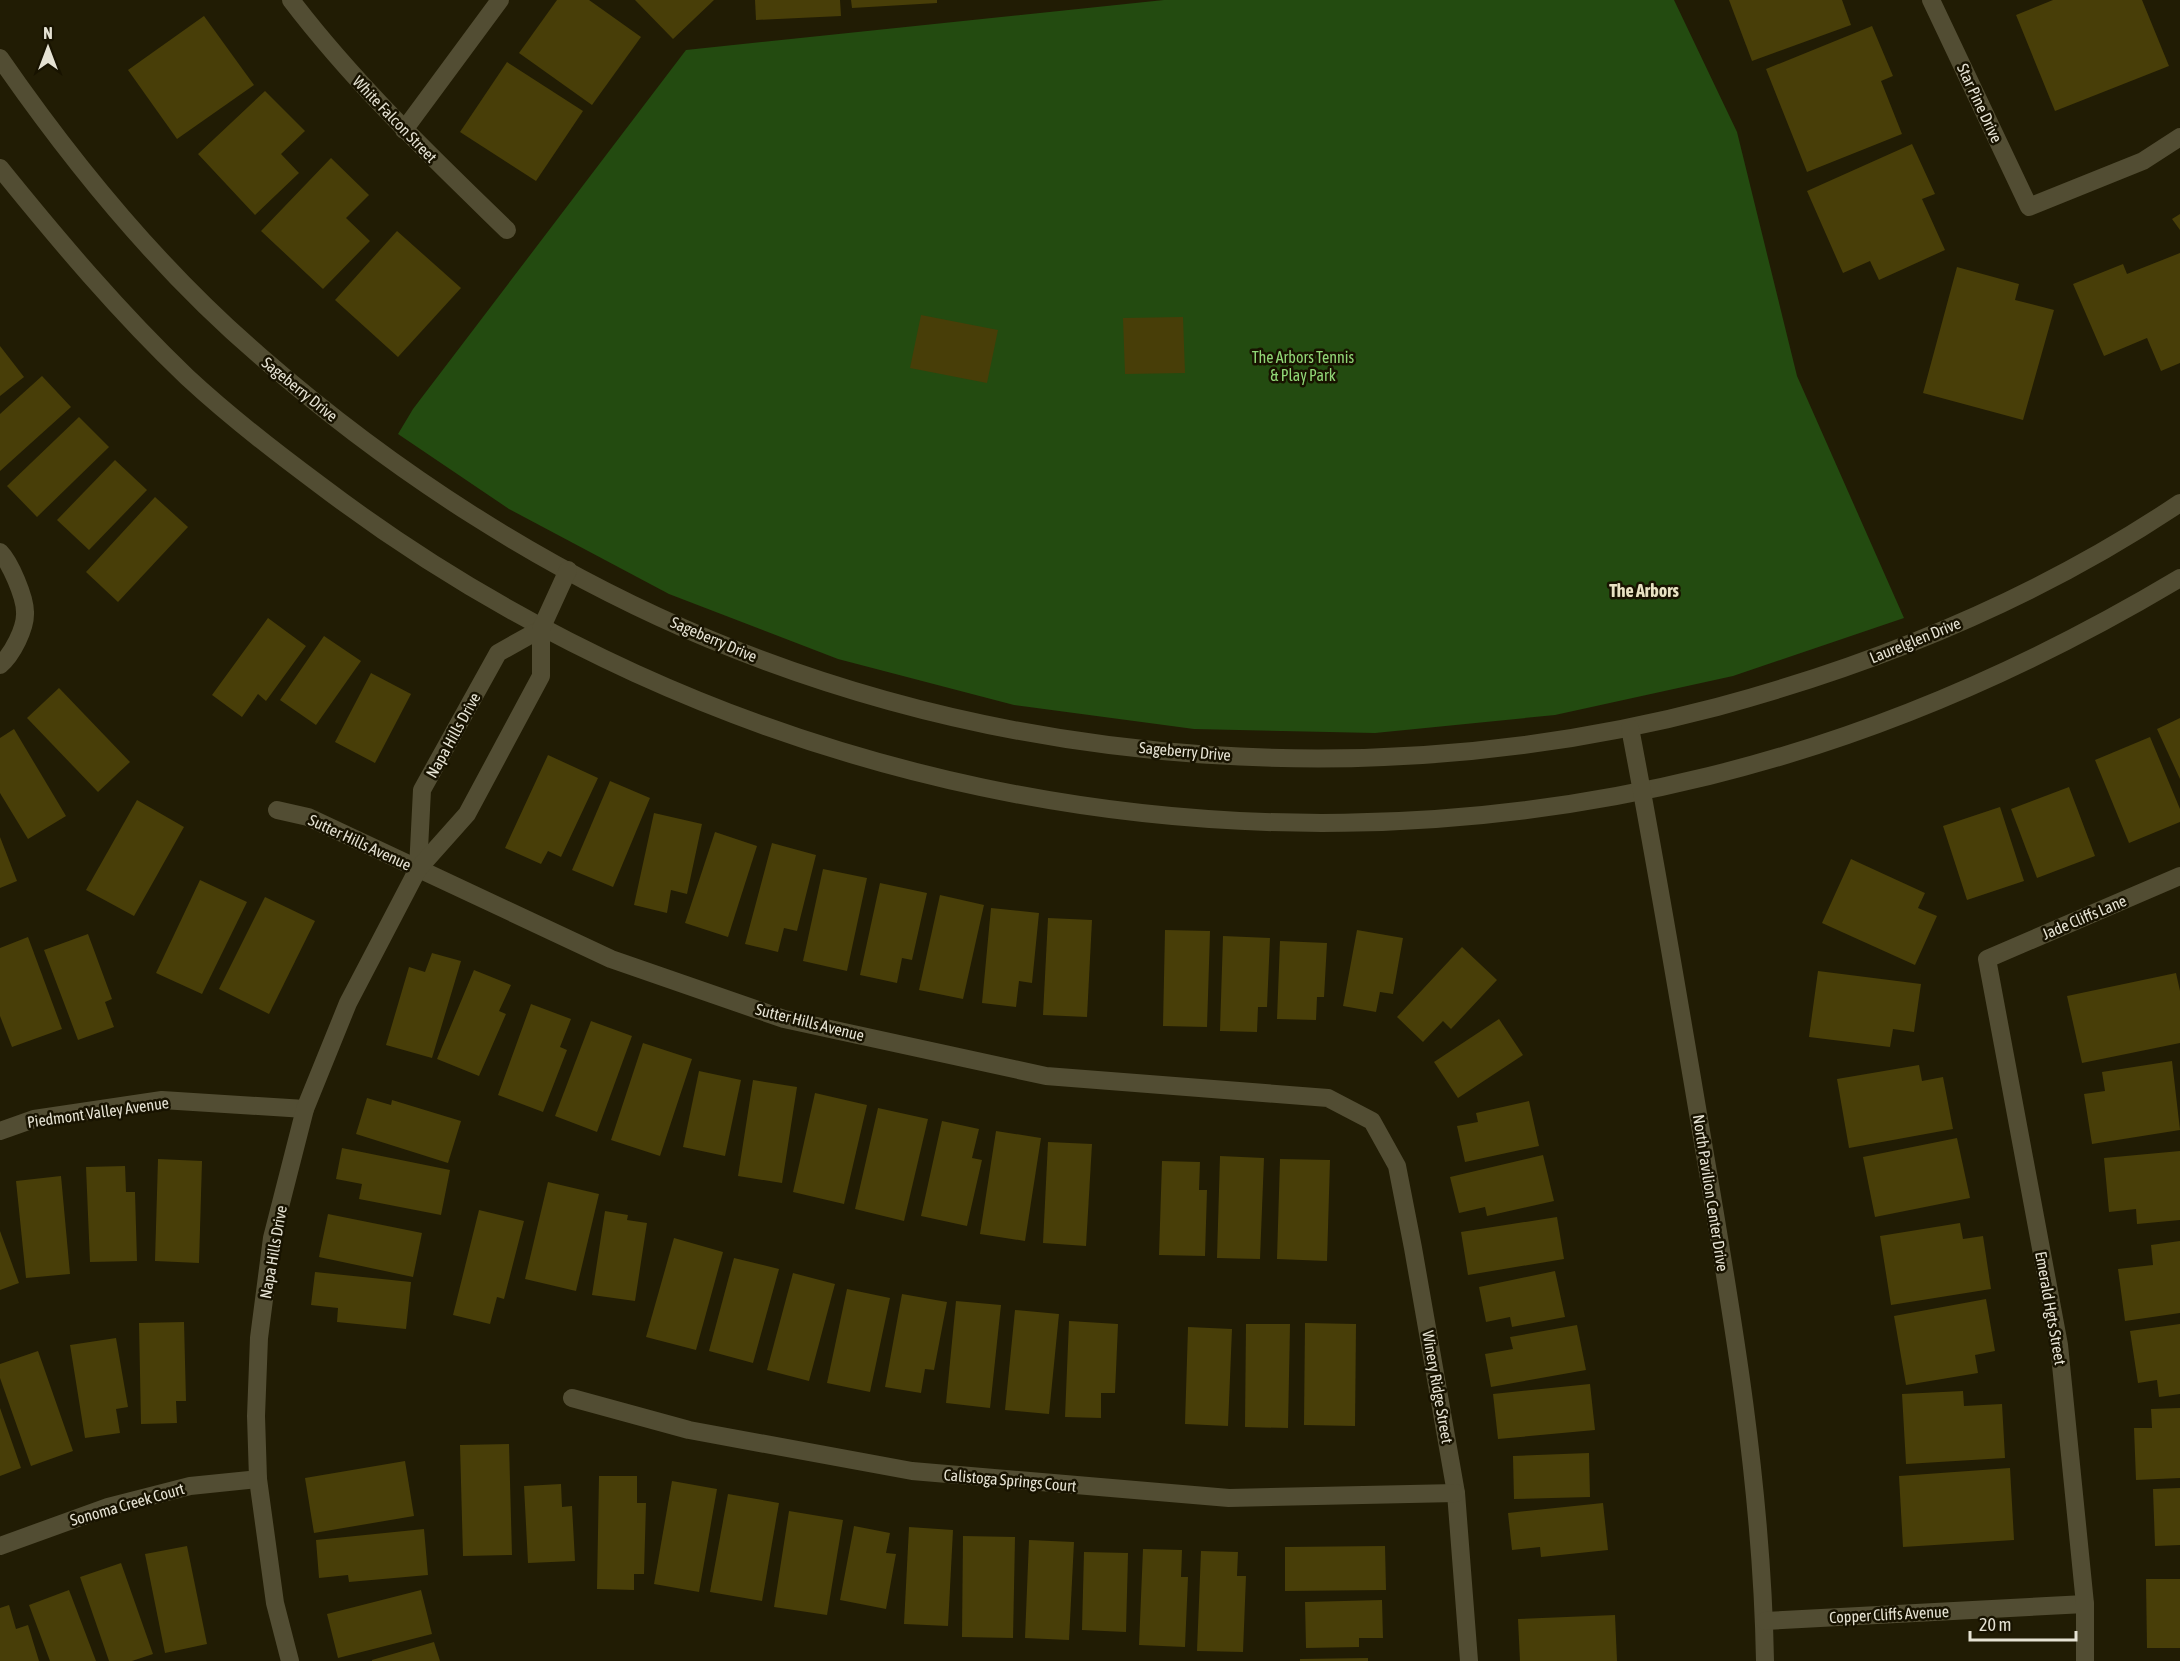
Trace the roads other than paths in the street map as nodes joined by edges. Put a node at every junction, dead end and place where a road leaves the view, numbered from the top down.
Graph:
1 (291, 0) edge
2 (500, 0) edge
3 (1931, 0) edge
4 (0, 58) edge
5 (404, 130) junction
6 (2180, 137) edge
7 (0, 168) edge
8 (507, 230) dead end
9 (2180, 503) edge
10 (0, 552) edge
11 (568, 570) junction
12 (2180, 578) edge
13 (541, 629) junction
14 (0, 666) edge
15 (1630, 728) junction
16 (1642, 790) junction
17 (277, 810) dead end
18 (418, 869) junction
19 (2180, 876) edge
20 (1987, 958) joint
21 (305, 1109) junction
22 (1372, 1121) joint
23 (0, 1131) edge
24 (572, 1398) dead end
25 (258, 1479) junction
26 (1456, 1493) junction
27 (0, 1546) edge
28 (2085, 1604) junction
29 (1765, 1621) junction
30 (290, 1661) edge
31 (1469, 1661) edge
32 (1765, 1661) edge
33 (2085, 1661) edge

1 - 5 street, White Falcon Street
2 - 5 street
3 - 6 street, Star Pine Drive
4 - 11 street, Sageberry Drive
5 - 8 street, White Falcon Street
7 - 13 street
9 - 15 street, Laurelglen Drive
10 - 14 street
11 - 13 street, Napa Hills Drive
11 - 15 street, Sageberry Drive
12 - 16 street
13 - 16 street
13 - 18 street, Napa Hills Drive
13 - 18 street, Napa Hills Drive
15 - 16 street, North Pavilion Center Drive
16 - 29 street, North Pavilion Center Drive
17 - 18 street, Sutter Hills Avenue
18 - 21 street, Napa Hills Drive
18 - 22 street, Sutter Hills Avenue
19 - 20 street, Jade Cliffs Lane
20 - 28 street, Emerald Hgts Street
21 - 23 street, Piedmont Valley Avenue
21 - 25 street, Napa Hills Drive
22 - 26 street, Winery Ridge Street
24 - 26 street, Calistoga Springs Court
25 - 27 street, Sonoma Creek Court
25 - 30 street, Napa Hills Drive
26 - 31 street, Winery Ridge Street
28 - 29 street, Copper Cliffs Avenue
28 - 33 street, Emerald Hgts Street
29 - 32 street, North Pavilion Center Drive

